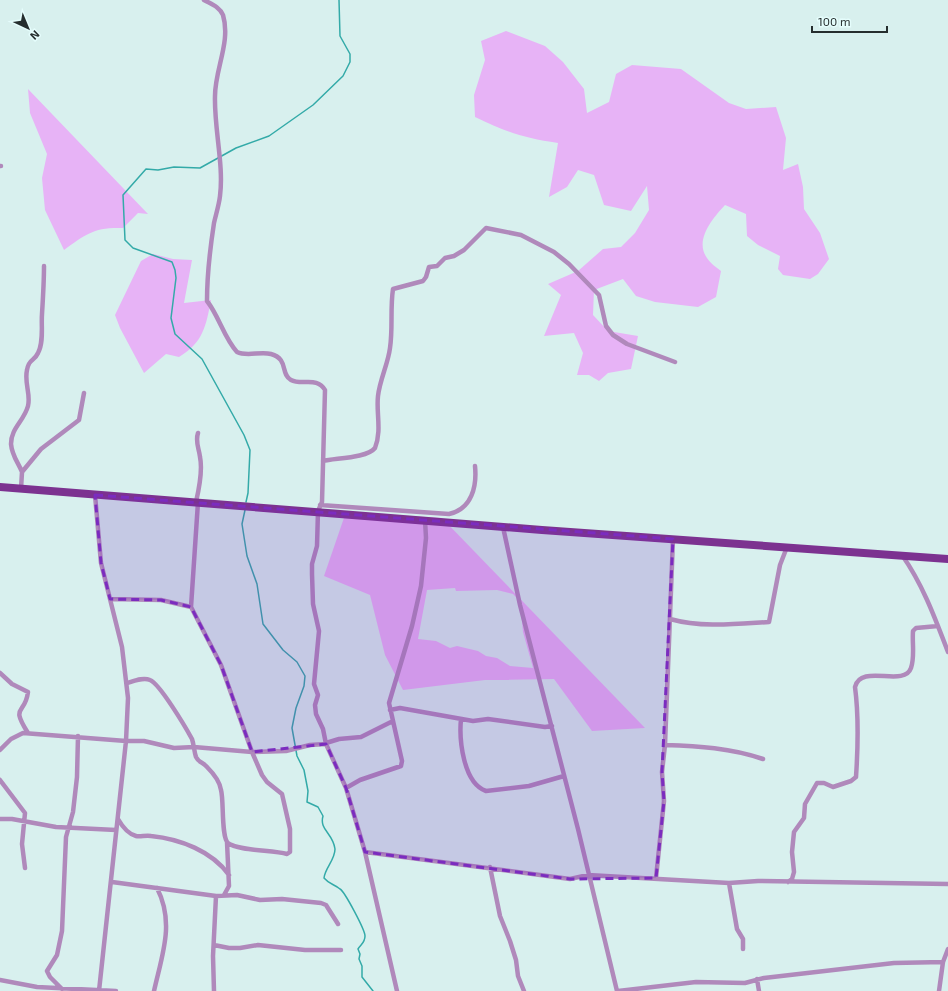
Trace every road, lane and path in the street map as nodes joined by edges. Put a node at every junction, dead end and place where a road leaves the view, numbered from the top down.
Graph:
1 (204, 0) edge
2 (44, 266) dead end
3 (674, 362) dead end
4 (84, 393) dead end
5 (198, 432) dead end
6 (323, 461) junction
7 (475, 466) dead end
8 (22, 472) junction
9 (0, 487) edge
10 (21, 489) junction
11 (95, 495) junction
12 (197, 502) junction
13 (319, 508) junction
14 (425, 520) junction
15 (503, 527) junction
16 (673, 539) junction
17 (788, 547) junction
18 (902, 555) junction
19 (948, 559) edge
20 (110, 598) junction
21 (191, 607) junction
22 (670, 618) junction
23 (938, 626) junction
24 (948, 652) edge
25 (0, 673) edge
26 (127, 683) junction
27 (390, 710) junction
28 (462, 718) junction
29 (392, 721) junction
30 (552, 726) junction
31 (28, 733) junction
32 (78, 736) junction
33 (126, 741) junction
34 (326, 744) junction
35 (665, 745) junction
36 (194, 746) junction
37 (0, 750) edge
38 (252, 752) junction
39 (763, 759) dead end
40 (564, 776) junction
41 (0, 780) edge
42 (346, 788) junction
43 (0, 819) edge
44 (118, 820) junction
45 (25, 822) junction
46 (69, 827) junction
47 (116, 830) junction
48 (227, 842) junction
49 (365, 852) junction
50 (490, 867) junction
51 (25, 868) dead end
52 (228, 875) junction
53 (588, 875) junction
54 (656, 878) junction
55 (112, 882) junction
56 (788, 882) junction
57 (729, 883) junction
58 (948, 884) edge
59 (157, 888) junction
60 (224, 895) junction
61 (216, 896) junction
62 (338, 924) dead end
63 (214, 944) junction
64 (744, 949) dead end
65 (341, 950) dead end
66 (948, 950) edge
67 (943, 962) junction
68 (757, 979) junction
69 (0, 980) edge
70 (62, 989) junction
71 (99, 990) edge
72 (116, 991) edge
73 (154, 991) edge
74 (214, 991) edge
75 (397, 991) edge
76 (524, 991) edge
77 (618, 991) edge
78 (760, 991) edge
79 (939, 991) edge

1 - 6 street
2 - 8 street
3 - 6 street
4 - 8 street
5 - 12 street
6 - 13 street
7 - 13 street
8 - 10 street
9 - 10 main road
10 - 11 main road
11 - 12 main road
11 - 20 street
12 - 13 main road
12 - 21 street
13 - 14 main road
13 - 34 street
14 - 15 main road
14 - 27 street
15 - 16 main road
15 - 30 street
16 - 17 main road
16 - 22 street
17 - 18 main road
17 - 22 street
18 - 19 main road
18 - 23 street
20 - 21 street
20 - 26 street
21 - 38 street
22 - 35 street
23 - 24 street
23 - 56 street
25 - 31 street
26 - 33 street
26 - 36 street
27 - 28 street
27 - 29 street
28 - 30 street
28 - 40 street
29 - 34 street
29 - 42 street
30 - 40 street
31 - 32 street
31 - 37 street
32 - 33 street
32 - 46 street
33 - 36 street
33 - 44 street
34 - 38 street
34 - 42 street
35 - 39 street
35 - 54 street
36 - 38 street
36 - 48 street
38 - 48 street
40 - 53 street
41 - 45 street
42 - 49 street
43 - 45 street
44 - 47 street
44 - 52 street
45 - 46 street
45 - 51 street
46 - 47 street
46 - 70 street
47 - 55 street
48 - 52 street
49 - 50 street
49 - 75 street
50 - 53 street
50 - 76 street
52 - 60 street
53 - 54 street
53 - 77 street
54 - 57 street
55 - 59 street
55 - 71 street
56 - 57 street
56 - 58 street
57 - 64 street
59 - 61 street
59 - 73 street
60 - 61 street
60 - 62 street
61 - 63 street
63 - 65 street
63 - 74 street
66 - 67 street
67 - 68 street
67 - 79 street
68 - 77 street
68 - 78 street
69 - 70 street
70 - 71 street
71 - 72 street

